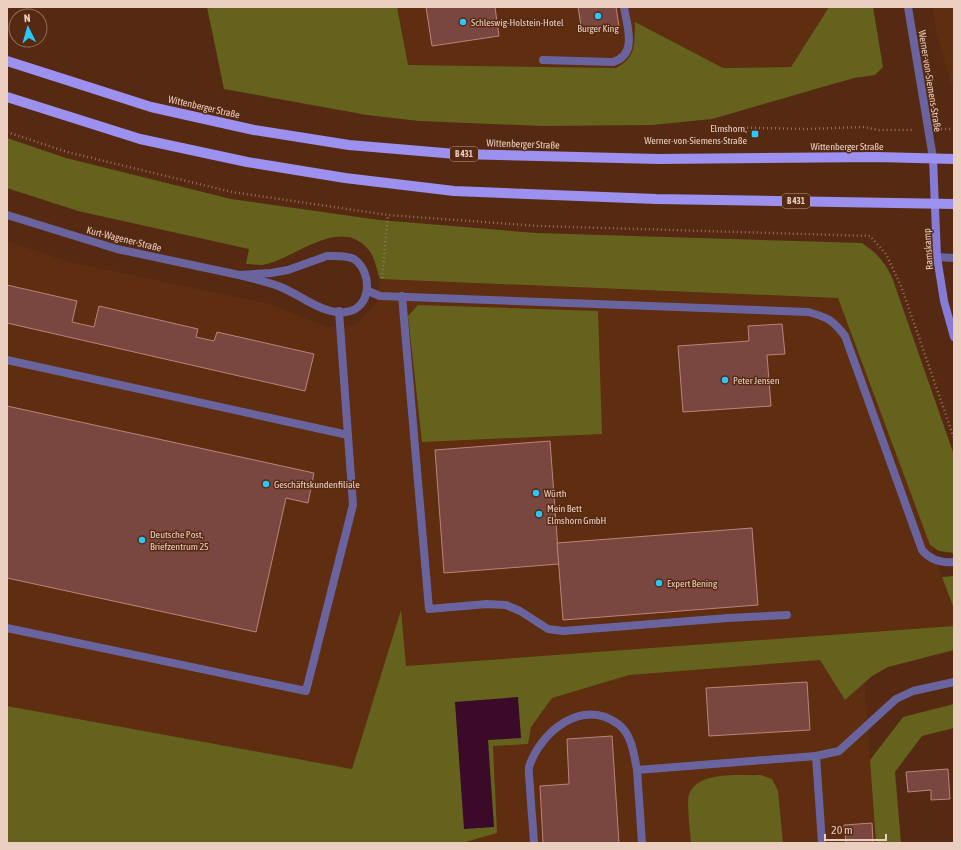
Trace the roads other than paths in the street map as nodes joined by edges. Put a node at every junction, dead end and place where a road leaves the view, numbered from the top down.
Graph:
1 (624, 7) edge
2 (908, 7) edge
3 (543, 60) dead end
4 (7, 61) edge
5 (7, 97) edge
6 (933, 158) junction
7 (954, 159) edge
8 (935, 203) junction
9 (954, 204) edge
10 (7, 215) edge
11 (937, 257) junction
12 (954, 258) edge
13 (239, 275) junction
14 (368, 291) junction
15 (402, 296) junction
16 (339, 312) junction
17 (954, 337) edge
18 (7, 360) edge
19 (348, 435) junction
20 (954, 562) edge
21 (787, 615) dead end
22 (7, 628) edge
23 (954, 682) edge
24 (816, 756) junction
25 (637, 770) junction
26 (534, 843) edge
27 (642, 843) edge
28 (822, 843) edge

1 - 3 street
2 - 6 street, Werner-von-Siemens-Straße
4 - 6 main road, Wittenberger Straße / B 431
5 - 8 main road, B 431
6 - 7 main road, Wittenberger Straße / B 431
6 - 8 street, Ramskamp
8 - 9 main road, B 431
8 - 11 street, Ramskamp
10 - 13 street, Kurt-Wagener-Straße
11 - 12 street
11 - 17 street, Ramskamp
13 - 14 street, Kurt-Wagener-Straße
13 - 16 street, Kurt-Wagener-Straße
14 - 15 street
14 - 16 street
15 - 20 street
15 - 21 street
16 - 19 street
18 - 19 street
19 - 22 street
23 - 24 street
24 - 25 street
24 - 28 street
25 - 26 street
25 - 27 street

